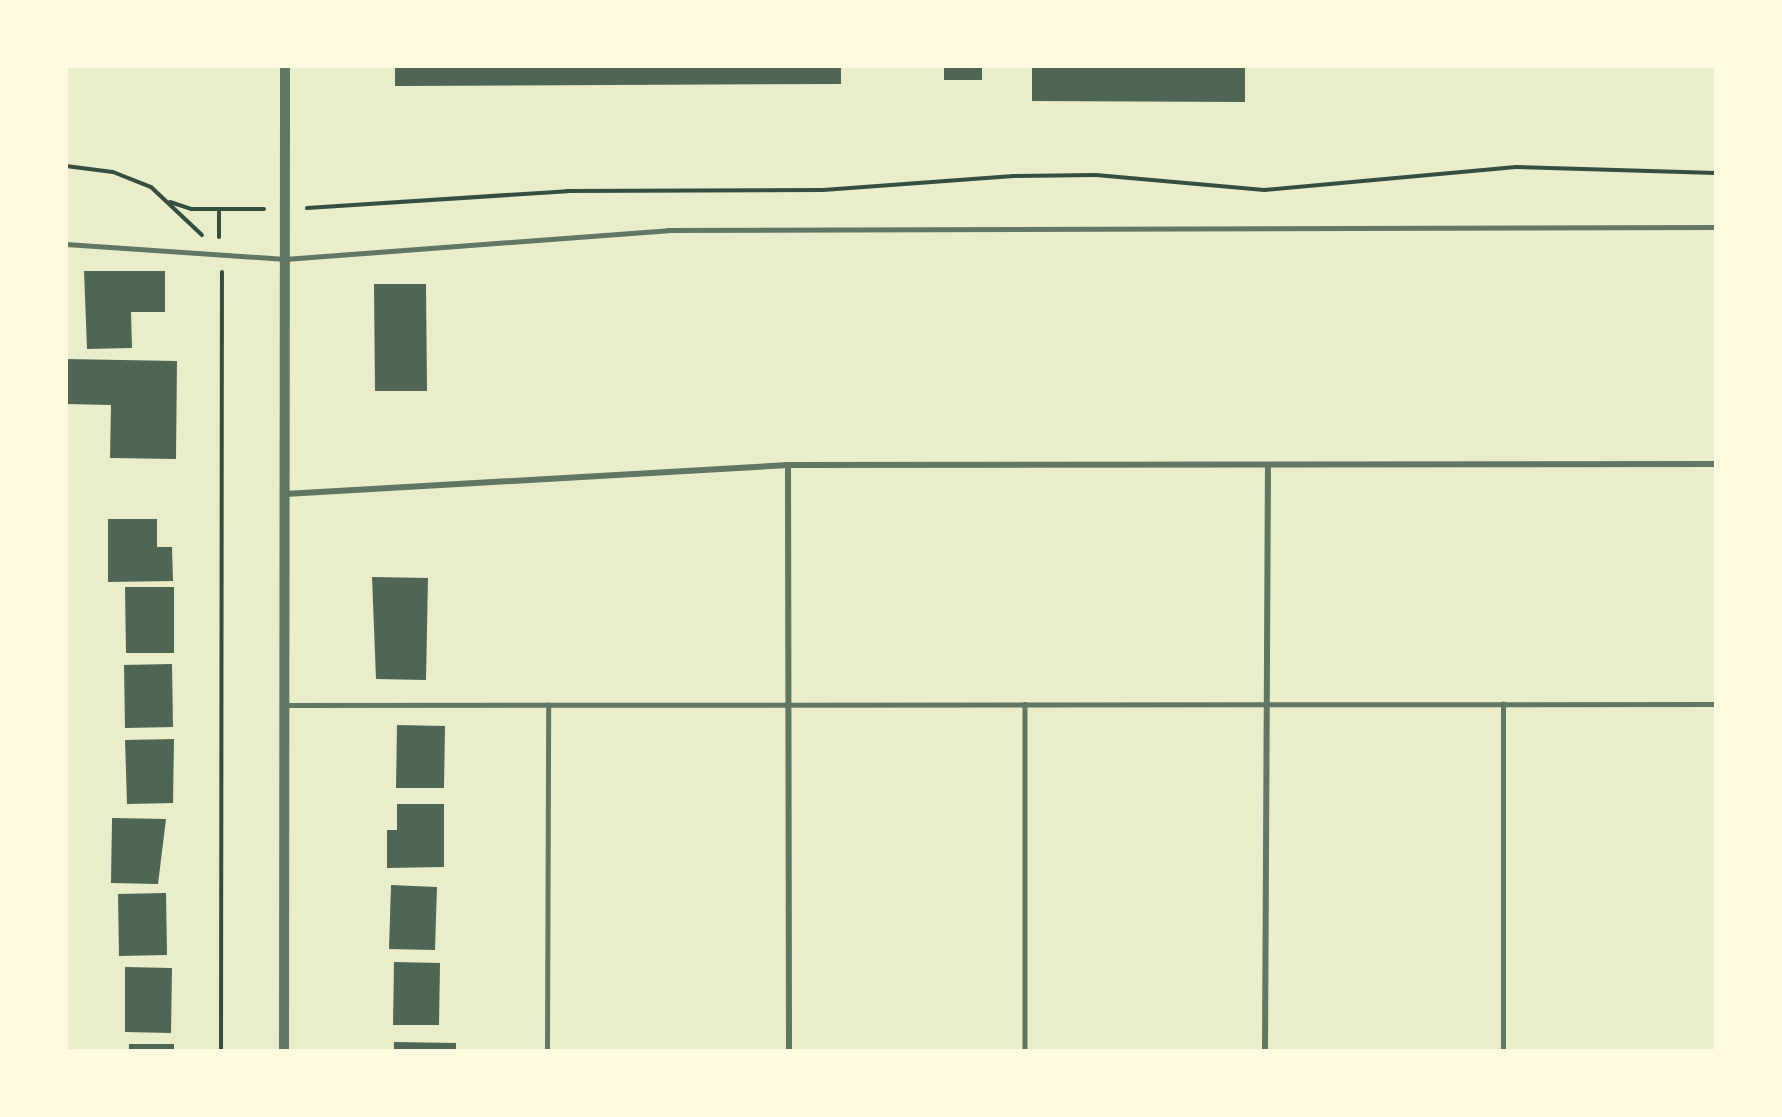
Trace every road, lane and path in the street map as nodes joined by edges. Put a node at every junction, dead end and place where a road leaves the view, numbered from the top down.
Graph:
1 (285, 66) edge
2 (66, 166) edge
3 (1716, 173) edge
4 (170, 202) junction
5 (285, 208) junction
6 (219, 210) junction
7 (1716, 227) edge
8 (66, 244) edge
9 (221, 253) junction
10 (285, 259) junction
11 (1716, 464) edge
12 (788, 465) junction
13 (1268, 466) junction
14 (285, 494) junction
15 (1025, 704) junction
16 (1266, 704) junction
17 (1503, 704) junction
18 (1716, 704) edge
19 (284, 705) junction
20 (548, 705) junction
21 (787, 705) junction
22 (221, 1051) edge
23 (284, 1051) edge
24 (548, 1051) edge
25 (789, 1051) edge
26 (1025, 1051) edge
27 (1265, 1051) edge
28 (1503, 1051) edge

1 - 5 street
2 - 4 path
3 - 5 path
4 - 6 path
4 - 9 path
5 - 6 path
5 - 10 street
6 - 9 path
7 - 10 lane
8 - 9 lane
9 - 10 lane
9 - 22 path
10 - 14 street
11 - 13 street
12 - 13 street
12 - 14 street
12 - 21 street
13 - 16 street
14 - 19 street
15 - 16 lane
15 - 21 lane
15 - 26 lane
16 - 17 lane
16 - 27 street
17 - 18 lane
17 - 28 lane
19 - 20 lane
19 - 23 street
20 - 21 lane
20 - 24 lane
21 - 25 street

